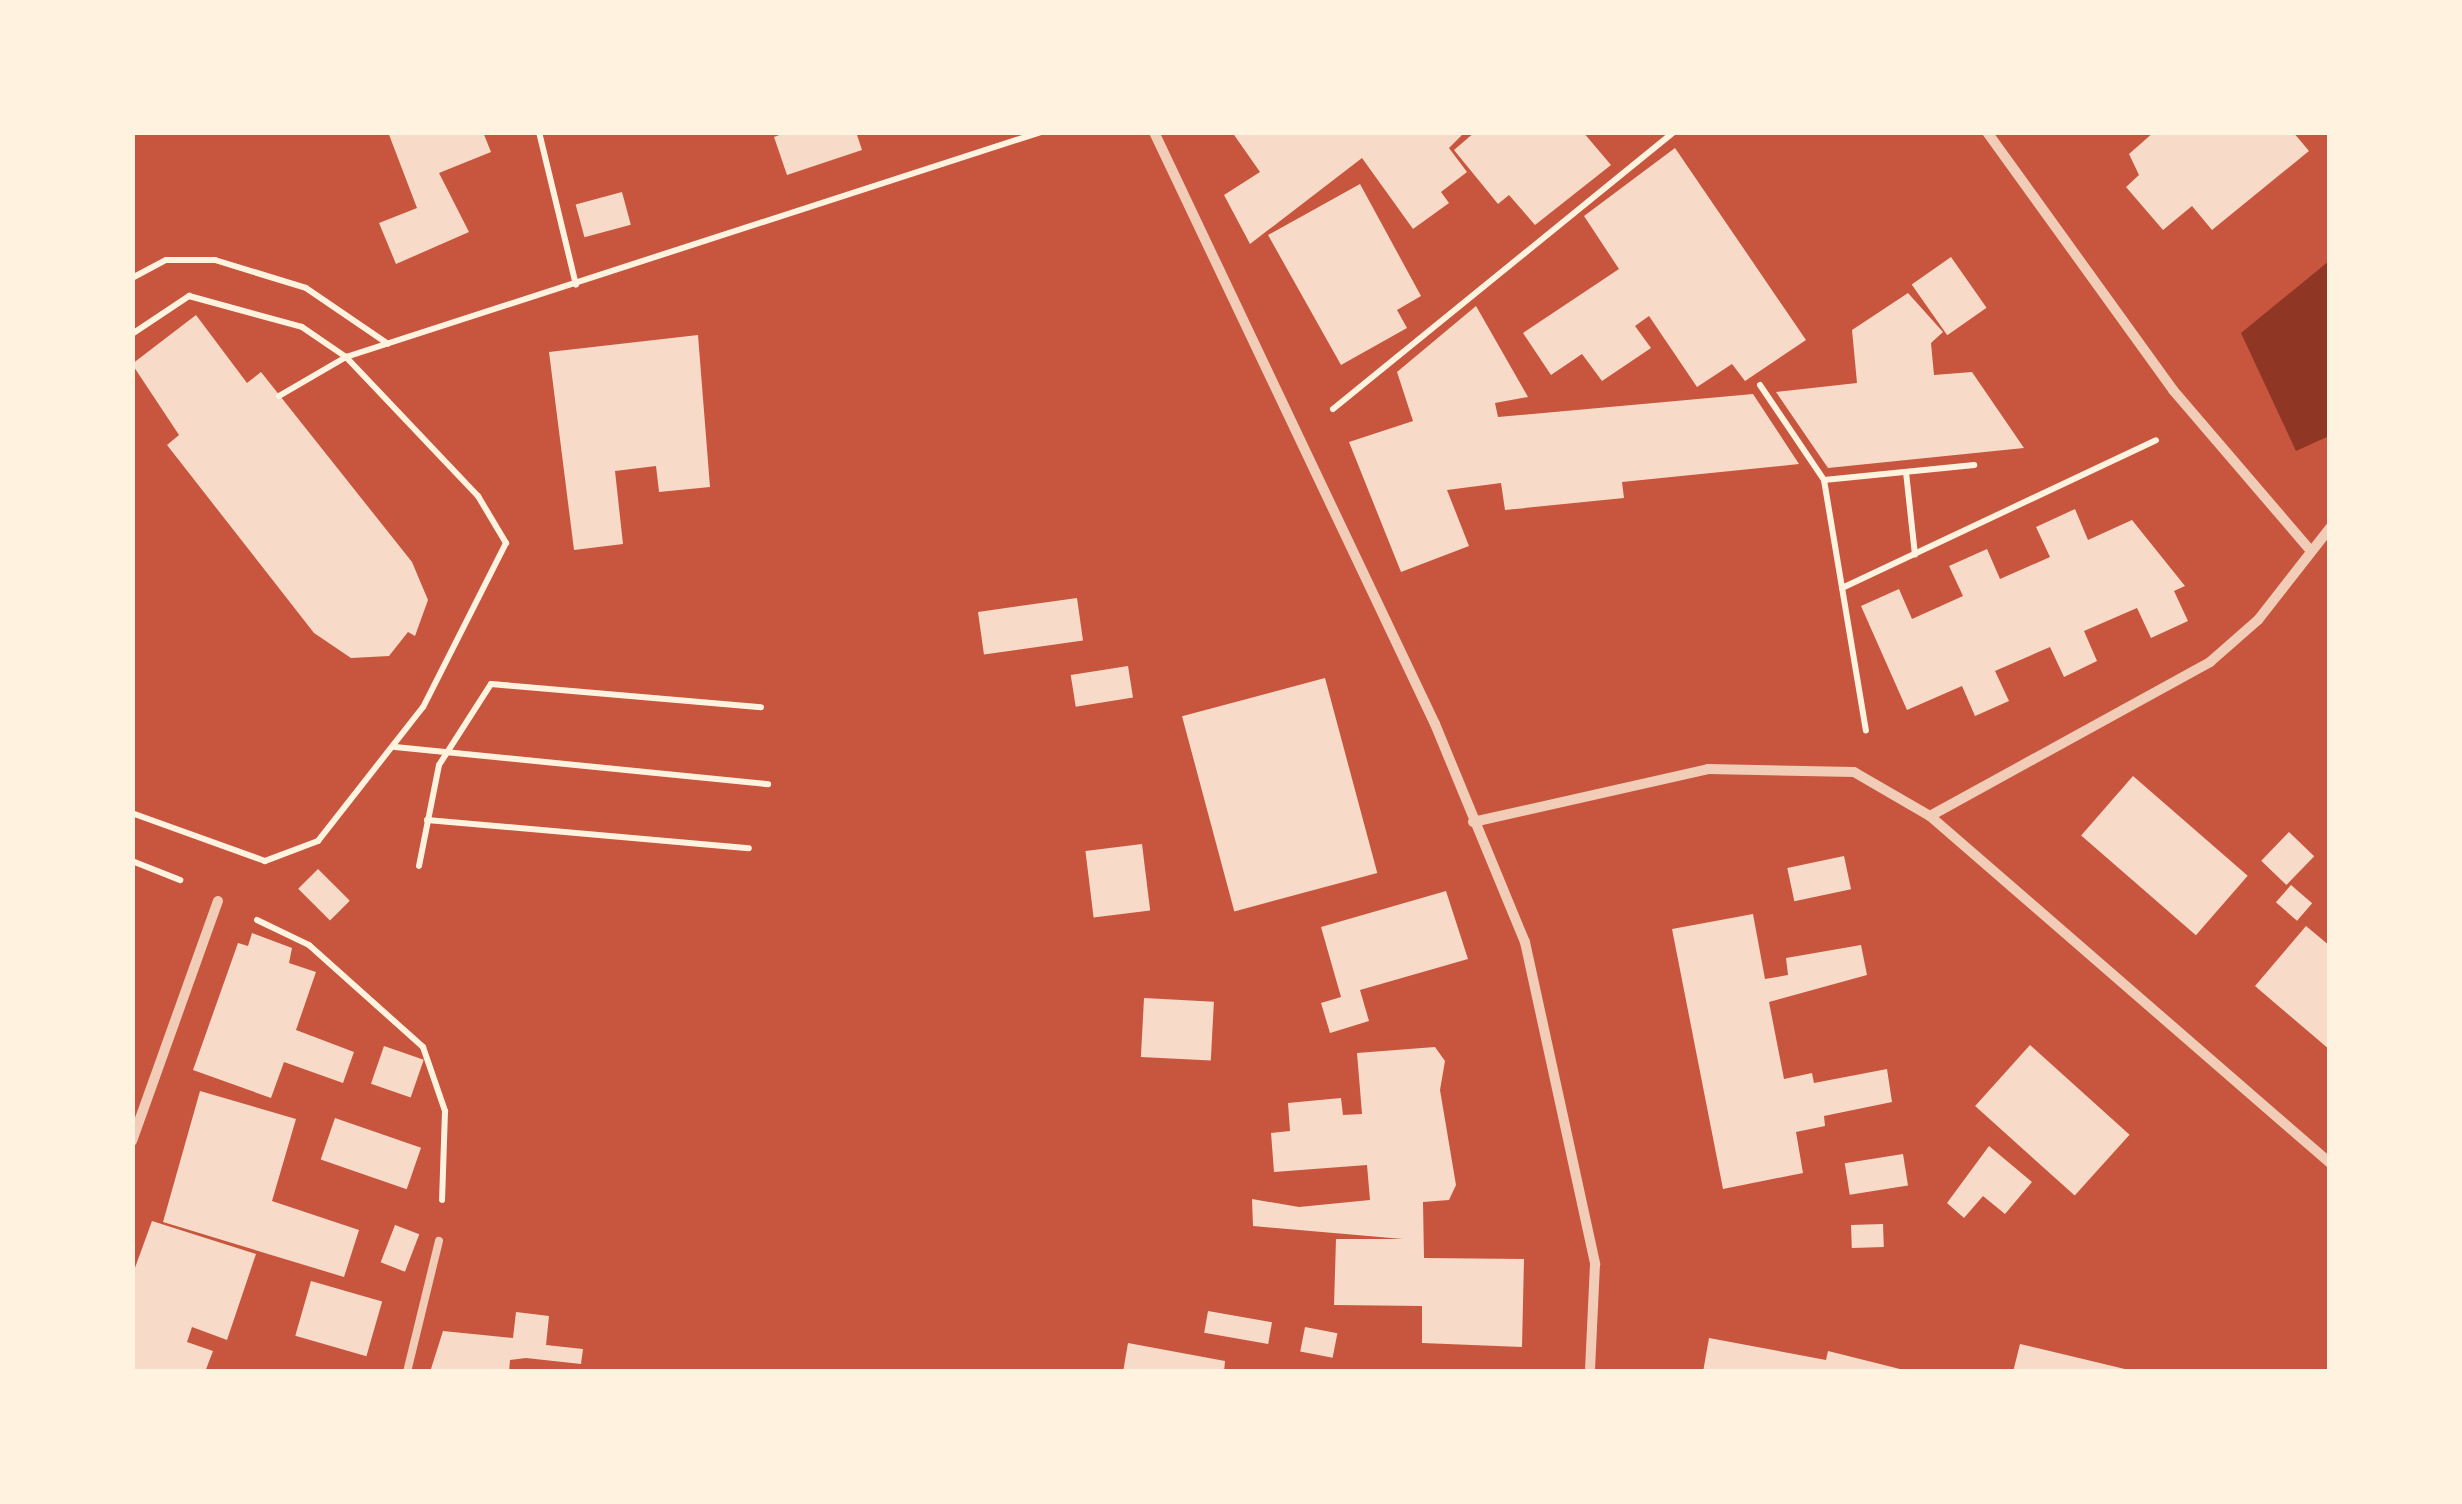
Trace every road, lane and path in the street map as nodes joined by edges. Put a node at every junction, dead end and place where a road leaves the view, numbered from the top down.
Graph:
1 (540, 132) edge
2 (1042, 132) edge
3 (1154, 132) edge
4 (1674, 132) edge
5 (1987, 132) edge
6 (132, 278) edge
7 (576, 285) junction
8 (132, 334) edge
9 (389, 344) junction
10 (346, 357) junction
11 (1760, 386) dead end
12 (278, 396) dead end
13 (2190, 411) junction
14 (1296, 433) junction
15 (1974, 465) dead end
16 (1906, 472) junction
17 (1824, 480) junction
18 (2330, 528) edge
19 (2310, 550) junction
20 (1915, 555) junction
21 (1842, 588) junction
22 (761, 706) dead end
23 (1866, 730) dead end
24 (394, 747) junction
25 (446, 754) junction
26 (768, 784) dead end
27 (132, 813) edge
28 (1930, 816) junction
29 (428, 820) junction
30 (1474, 822) junction
31 (748, 848) dead end
32 (419, 866) dead end
33 (218, 901) joint
34 (132, 1141) edge
35 (2330, 1164) edge
36 (439, 1241) joint
37 (407, 1372) edge
38 (1590, 1372) edge

1 - 7 path
2 - 7 path
3 - 14 street
4 - 14 path
5 - 13 street
6 - 9 path
7 - 9 path
8 - 10 path
9 - 10 path
10 - 12 path
10 - 24 path
11 - 17 path
13 - 19 street
13 - 20 path
14 - 30 street
15 - 16 path
16 - 17 path
16 - 20 path
17 - 21 path
18 - 19 street
19 - 28 street
20 - 21 path
21 - 23 path
22 - 25 path
24 - 25 path
24 - 27 path
25 - 26 path
25 - 29 path
28 - 30 street
28 - 35 street
29 - 31 path
29 - 32 path
30 - 38 street
33 - 34 street
33 - 36 path
36 - 37 lane

